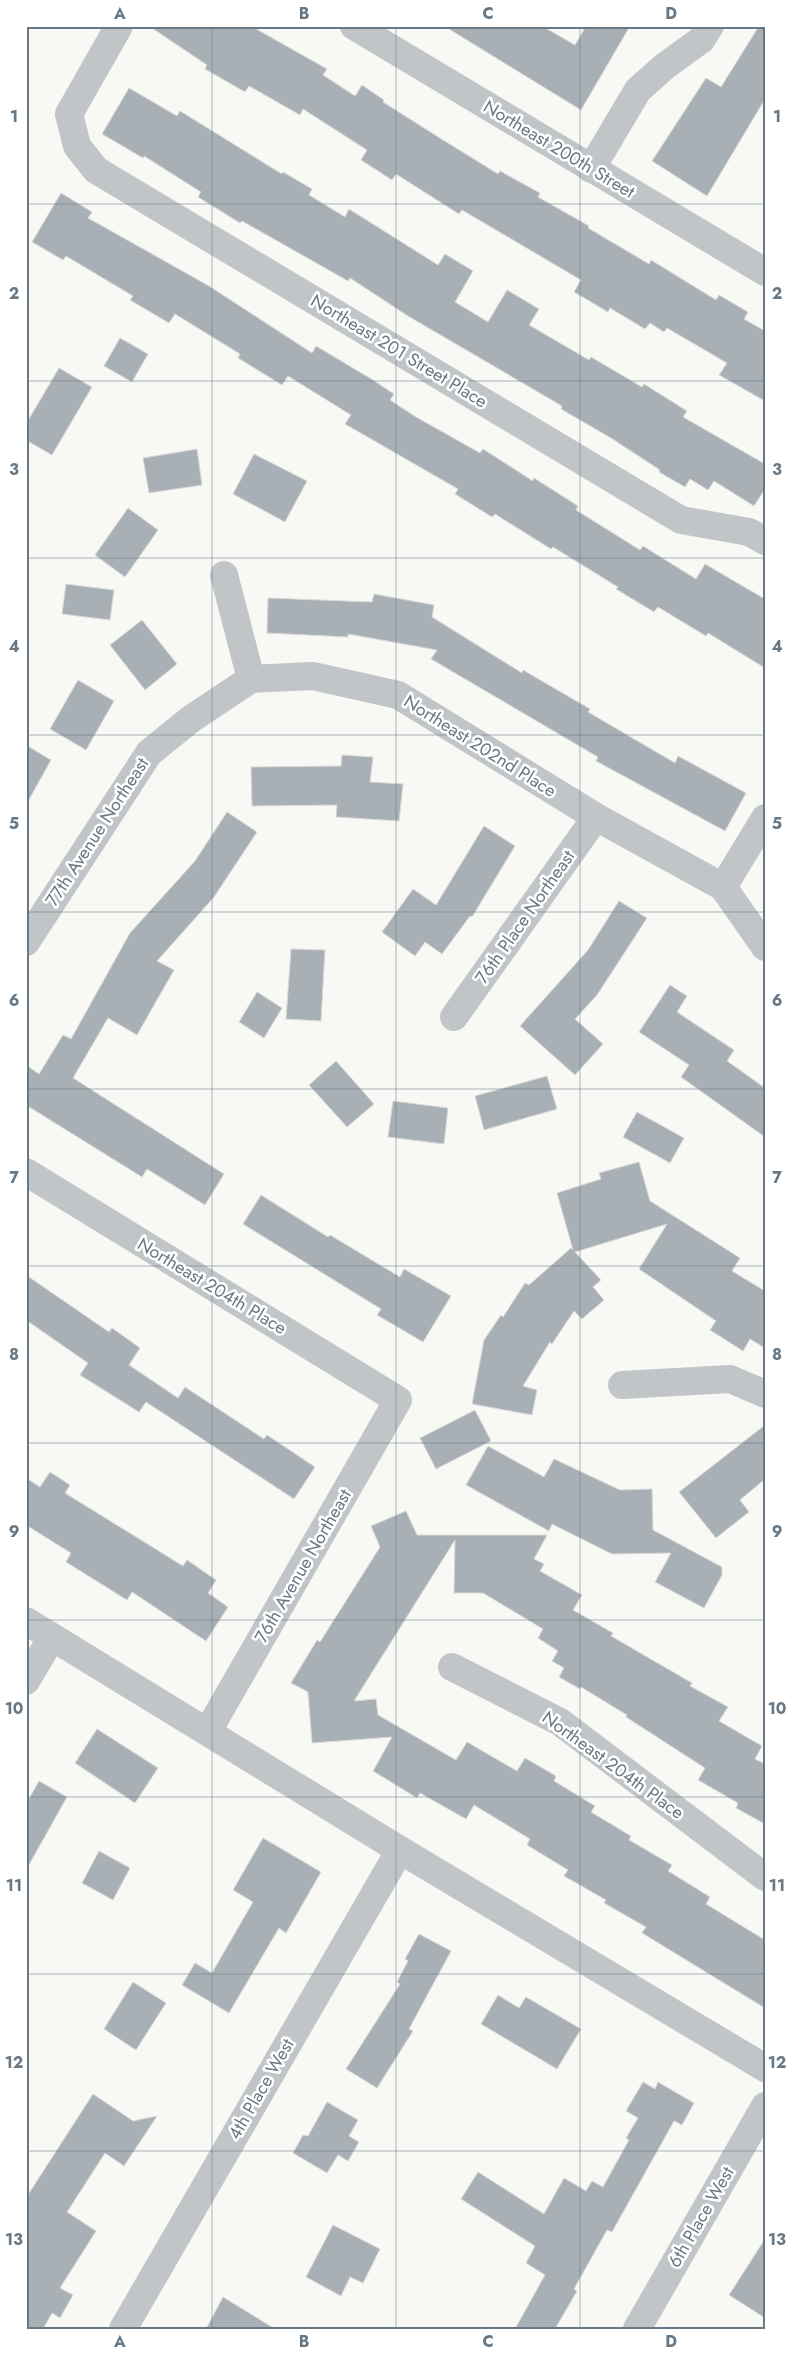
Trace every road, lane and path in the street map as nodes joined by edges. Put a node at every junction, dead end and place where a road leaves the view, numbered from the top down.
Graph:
1 (119, 26) edge
2 (354, 26) edge
3 (710, 26) edge
4 (591, 169) junction
5 (765, 272) edge
6 (765, 541) edge
7 (224, 575) dead end
8 (250, 679) junction
9 (596, 817) junction
10 (765, 818) edge
11 (723, 887) junction
12 (28, 936) edge
13 (765, 946) edge
14 (454, 1017) dead end
15 (26, 1172) edge
16 (622, 1385) dead end
17 (765, 1394) edge
18 (398, 1400) joint
19 (26, 1621) edge
20 (52, 1637) junction
21 (452, 1667) dead end
22 (26, 1681) edge
23 (208, 1731) junction
24 (400, 1850) junction
25 (765, 1877) edge
26 (765, 2068) edge
27 (765, 2106) edge
28 (123, 2329) edge
29 (637, 2329) edge

1 - 6 street, Northeast 201 Street Place
2 - 4 street, Northeast 200th Street
3 - 4 street
4 - 5 street, Northeast 200th Street
7 - 8 street
8 - 9 street, Northeast 202nd Place
8 - 12 street, 77th Avenue Northeast
9 - 11 street, Northeast 202nd Place
9 - 14 street, 76th Place Northeast
10 - 11 street
11 - 13 street, Northeast 202nd Place
15 - 18 street, Northeast 204th Place
16 - 17 street
18 - 23 street, 76th Avenue Northeast
19 - 20 street
20 - 22 street
20 - 23 street
21 - 25 street, Northeast 204th Place
23 - 24 street
24 - 26 street
24 - 28 street, 4th Place West
27 - 29 street, 6th Place West

